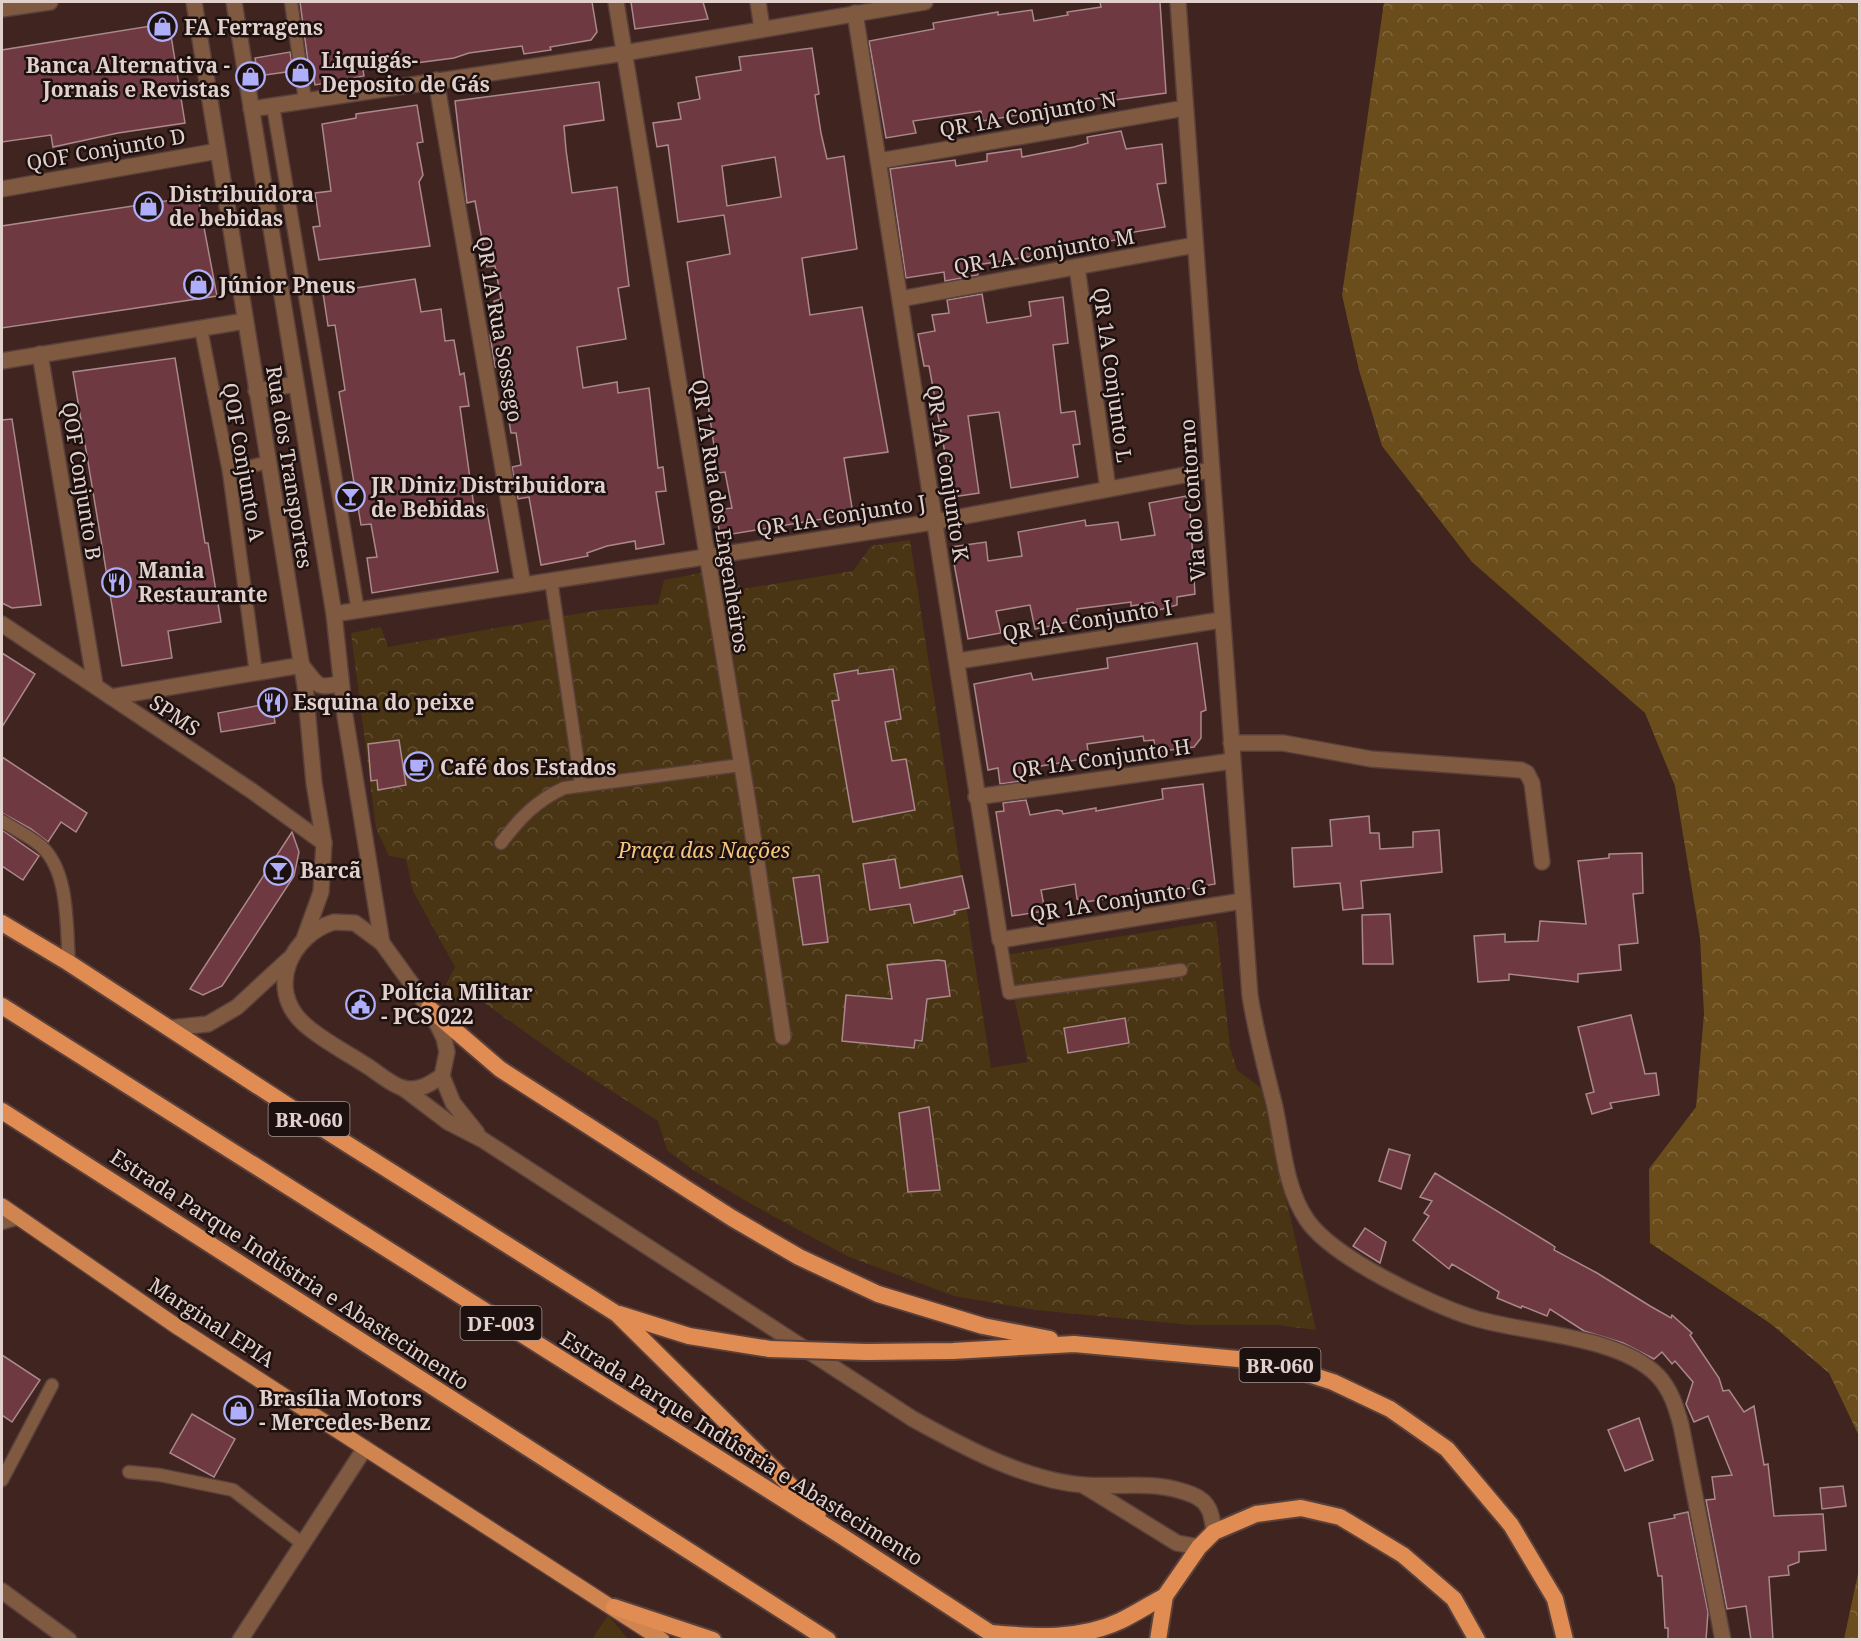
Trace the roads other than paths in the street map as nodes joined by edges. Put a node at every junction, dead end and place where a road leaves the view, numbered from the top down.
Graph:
1 (50, 2) edge
2 (194, 2) edge
3 (234, 2) edge
4 (291, 2) edge
5 (616, 2) edge
6 (758, 2) edge
7 (925, 2) edge
8 (1178, 2) edge
9 (2, 9) edge
10 (855, 13) junction
11 (762, 28) junction
12 (624, 53) junction
13 (436, 80) junction
14 (306, 100) junction
15 (273, 106) junction
16 (1185, 108) junction
17 (251, 109) junction
18 (218, 151) junction
19 (879, 161) junction
20 (2, 189) edge
21 (1195, 245) junction
22 (1077, 267) junction
23 (900, 299) junction
24 (245, 321) junction
25 (201, 329) junction
26 (40, 354) junction
27 (2, 361) edge
28 (296, 384) junction
29 (256, 391) junction
30 (268, 462) junction
31 (1211, 470) junction
32 (229, 472) junction
33 (1108, 489) junction
34 (933, 522) junction
35 (706, 558) junction
36 (551, 580) junction
37 (523, 585) junction
38 (358, 611) junction
39 (334, 614) junction
40 (1221, 620) junction
41 (2, 624) edge
42 (958, 661) junction
43 (302, 665) junction
44 (256, 673) junction
45 (340, 682) junction
46 (95, 686) junction
47 (111, 697) junction
48 (1231, 743) junction
49 (1232, 761) junction
50 (741, 765) junction
51 (581, 784) junction
52 (976, 797) junction
53 (2, 821) edge
54 (324, 843) junction
55 (501, 843) dead end
56 (1542, 862) dead end
57 (1242, 901) junction
58 (2, 923) edge
59 (304, 939) junction
60 (1000, 940) junction
61 (382, 943) junction
62 (289, 959) junction
63 (69, 963) junction
64 (1181, 970) dead end
65 (2, 1006) edge
66 (429, 1008) junction
67 (169, 1028) junction
68 (783, 1037) dead end
69 (442, 1076) junction
70 (403, 1088) junction
71 (2, 1111) edge
72 (483, 1140) junction
73 (2, 1206) edge
74 (17, 1219) junction
75 (2, 1223) edge
76 (617, 1314) junction
77 (1074, 1344) junction
78 (52, 1385) dead end
79 (365, 1448) junction
80 (129, 1472) dead end
81 (2, 1480) edge
82 (1083, 1485) junction
83 (1214, 1532) junction
84 (840, 1535) junction
85 (303, 1544) junction
86 (1199, 1547) junction
87 (2, 1591) edge
88 (1165, 1596) junction
89 (614, 1607) junction
90 (996, 1636) edge
91 (69, 1640) edge
92 (240, 1640) edge
93 (662, 1640) edge
94 (713, 1640) edge
95 (828, 1640) edge
96 (1158, 1640) edge
97 (1477, 1640) edge
98 (1565, 1640) edge
99 (1723, 1640) edge

1 - 9 street
2 - 18 street, Rua dos Transportes
3 - 17 street, Rua dos Transportes
4 - 14 lane
5 - 12 street, QR 1A Rua dos Engenheiros
6 - 11 street
7 - 10 street
8 - 16 street, Via do Contorno
10 - 11 street
10 - 19 street, QR 1A Conjunto K
11 - 12 street
12 - 13 street
12 - 35 street, QR 1A Rua dos Engenheiros
13 - 14 street
13 - 37 street, QR 1A Rua Sossego
14 - 15 street
15 - 17 street
15 - 38 lane
16 - 19 street, QR 1A Conjunto N
16 - 21 street, Via do Contorno
17 - 28 street, Rua dos Transportes
18 - 20 street, QOF Conjunto D
18 - 24 street, Rua dos Transportes
19 - 23 street, QR 1A Conjunto K
21 - 22 street, QR 1A Conjunto M
21 - 31 street, Via do Contorno
22 - 23 street, QR 1A Conjunto M
22 - 33 street, QR 1A Conjunto L
23 - 34 street, QR 1A Conjunto K
24 - 25 street
24 - 29 street, Rua dos Transportes
25 - 26 street
25 - 32 lane, QOF Conjunto A
26 - 27 street
26 - 46 street, QOF Conjunto B
28 - 29 street
28 - 39 street, Rua dos Transportes
29 - 30 street, Rua dos Transportes
30 - 32 lane
30 - 43 street, Rua dos Transportes
31 - 33 street, QR 1A Conjunto J
31 - 40 street, Via do Contorno
32 - 44 lane, QOF Conjunto A
33 - 34 street, QR 1A Conjunto J
34 - 35 street, QR 1A Conjunto J
34 - 42 street, QR 1A Conjunto K
35 - 36 street, QR 1A Conjunto J
35 - 50 street, QR 1A Rua dos Engenheiros
36 - 37 street, QR 1A Conjunto J
36 - 51 lane
37 - 38 street, QR 1A Conjunto J
38 - 39 street, QR 1A Conjunto J
39 - 45 street, Rua dos Transportes
40 - 42 street, QR 1A Conjunto I
40 - 48 street, Via do Contorno
41 - 46 street, SPMS
42 - 52 street, QR 1A Conjunto K
43 - 44 street
43 - 45 street
43 - 54 street, Rua dos Transportes
44 - 47 street
45 - 61 street, Rua dos Transportes
46 - 47 street, SPMS
47 - 54 street, SPMS
48 - 49 street, Via do Contorno
48 - 56 street
49 - 52 street, QR 1A Conjunto H
49 - 57 street, Via do Contorno
50 - 51 lane
50 - 68 street, QR 1A Rua dos Engenheiros
51 - 55 lane
52 - 60 street, QR 1A Conjunto K
53 - 63 lane
54 - 59 street, Rua dos Transportes
57 - 60 street, QR 1A Conjunto G
57 - 99 street, Via do Contorno
58 - 63 highway, BR-060
59 - 61 street
59 - 62 street
60 - 64 lane
61 - 66 street
62 - 67 street
62 - 70 street
63 - 67 highway, BR-060
65 - 84 highway, Estrada Parque Indústria e Abastecimento / DF-003
66 - 69 street
66 - 77 highway
67 - 76 highway, BR-060
69 - 70 street
69 - 72 street
70 - 72 street
71 - 95 highway, Estrada Parque Indústria e Abastecimento
72 - 82 street
73 - 74 main road, Marginal EPIA
74 - 75 lane
74 - 79 main road, Marginal EPIA
76 - 77 highway, BR-060, bridge
76 - 84 highway
77 - 98 highway, BR-060
78 - 81 lane
79 - 85 street
79 - 89 main road, Marginal EPIA
80 - 85 lane
82 - 83 street
82 - 86 street
83 - 86 highway
83 - 97 highway
84 - 90 highway, Estrada Parque Indústria e Abastecimento / DF-003
85 - 92 street
86 - 88 highway
87 - 91 street
88 - 90 highway
88 - 96 highway
89 - 93 main road, Marginal EPIA
89 - 94 highway

